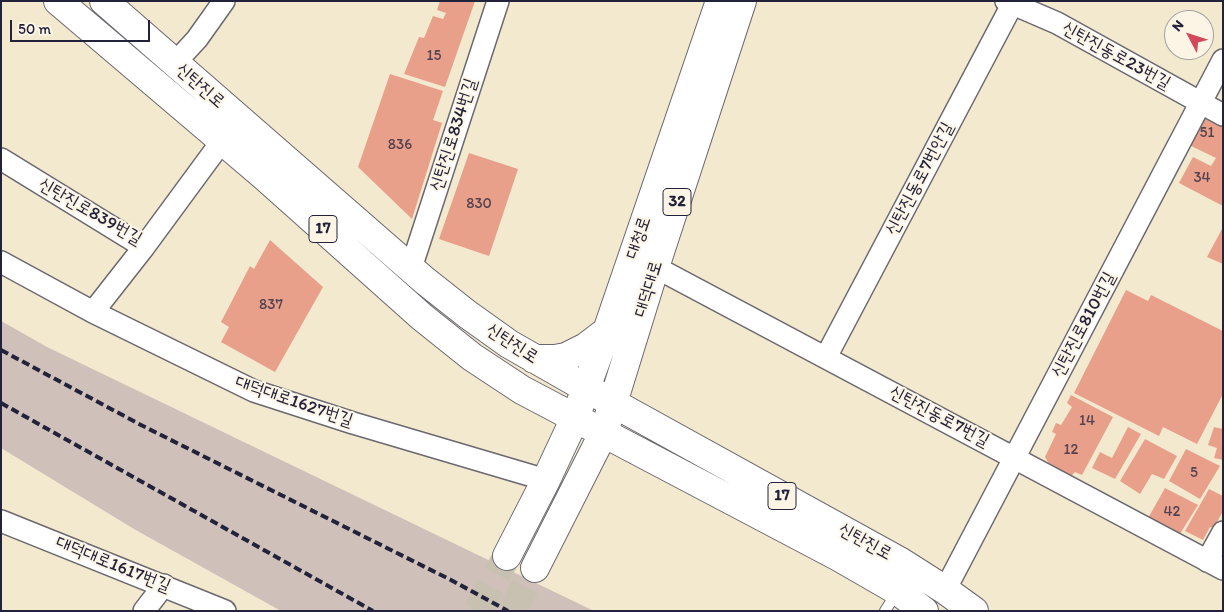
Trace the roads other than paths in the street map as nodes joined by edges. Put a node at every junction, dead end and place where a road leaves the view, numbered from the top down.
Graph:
1 (58, 1) edge
2 (104, 1) edge
3 (224, 1) edge
4 (498, 1) edge
5 (720, 1) edge
6 (742, 1) edge
7 (1011, 2) edge
8 (1223, 60) edge
9 (174, 64) junction
10 (1200, 103) junction
11 (1223, 115) edge
12 (222, 141) junction
13 (1, 160) edge
14 (144, 248) junction
15 (1, 262) edge
16 (656, 267) junction
17 (410, 268) junction
18 (93, 312) junction
19 (607, 331) junction
20 (826, 357) junction
21 (534, 359) junction
22 (586, 388) junction
23 (614, 403) junction
24 (575, 418) junction
25 (604, 432) junction
26 (1014, 457) junction
27 (546, 480) junction
28 (1, 521) edge
29 (1223, 532) edge
30 (507, 556) tunnel mouth
31 (1215, 565) edge
32 (535, 568) tunnel mouth
33 (164, 585) junction
34 (945, 590) junction
35 (891, 601) edge
36 (144, 611) edge
37 (225, 611) edge
38 (924, 611) edge
39 (974, 611) edge

1 - 12 main road, 신탄진로 / 17
2 - 9 main road, 신탄진로 / 17
3 - 9 street
4 - 17 street, 신탄진로834번길
5 - 19 main road, 대청로 / 32
6 - 16 main road, 대덕대로 / 32
7 - 10 street, 신탄진동로23번길
7 - 20 street, 신탄진동로7번안길
8 - 10 street, 신탄진로810번길
9 - 17 main road, 신탄진로 / 17
10 - 11 street, 신탄진동로23번길
10 - 26 street, 신탄진로810번길
12 - 14 street, 신탄진로839번길
12 - 24 main road, 신탄진로 / 17
13 - 14 street, 신탄진로839번길
14 - 18 street
15 - 18 street, 대덕대로1627번길
16 - 20 street, 신탄진동로7번길
16 - 23 main road, 대덕대로 / 32
17 - 21 main road, 신탄진로 / 17
18 - 27 street, 대덕대로1627번길
19 - 21 main road
19 - 22 main road, 대청로 / 32
20 - 26 street, 신탄진동로7번길
21 - 22 main road, 신탄진로 / 17
22 - 23 main road, 신탄진로 / 17
22 - 24 main road, 32
23 - 25 main road, 대덕대로 / 32
23 - 34 main road, 신탄진로 / 17
24 - 25 main road, 신탄진로 / 17
24 - 27 main road, 32
25 - 32 main road, 대덕대로 / 32
25 - 35 main road, 신탄진로 / 17
26 - 31 street, 신탄진동로7번길
26 - 34 street, 신탄진로810번길
27 - 30 main road, 32
28 - 33 street, 대덕대로1617번길
29 - 31 street
33 - 36 street
33 - 37 street, 대덕대로1617번길
34 - 39 main road, 신탄진로 / 17
35 - 38 main road, 신탄진로 / 17

